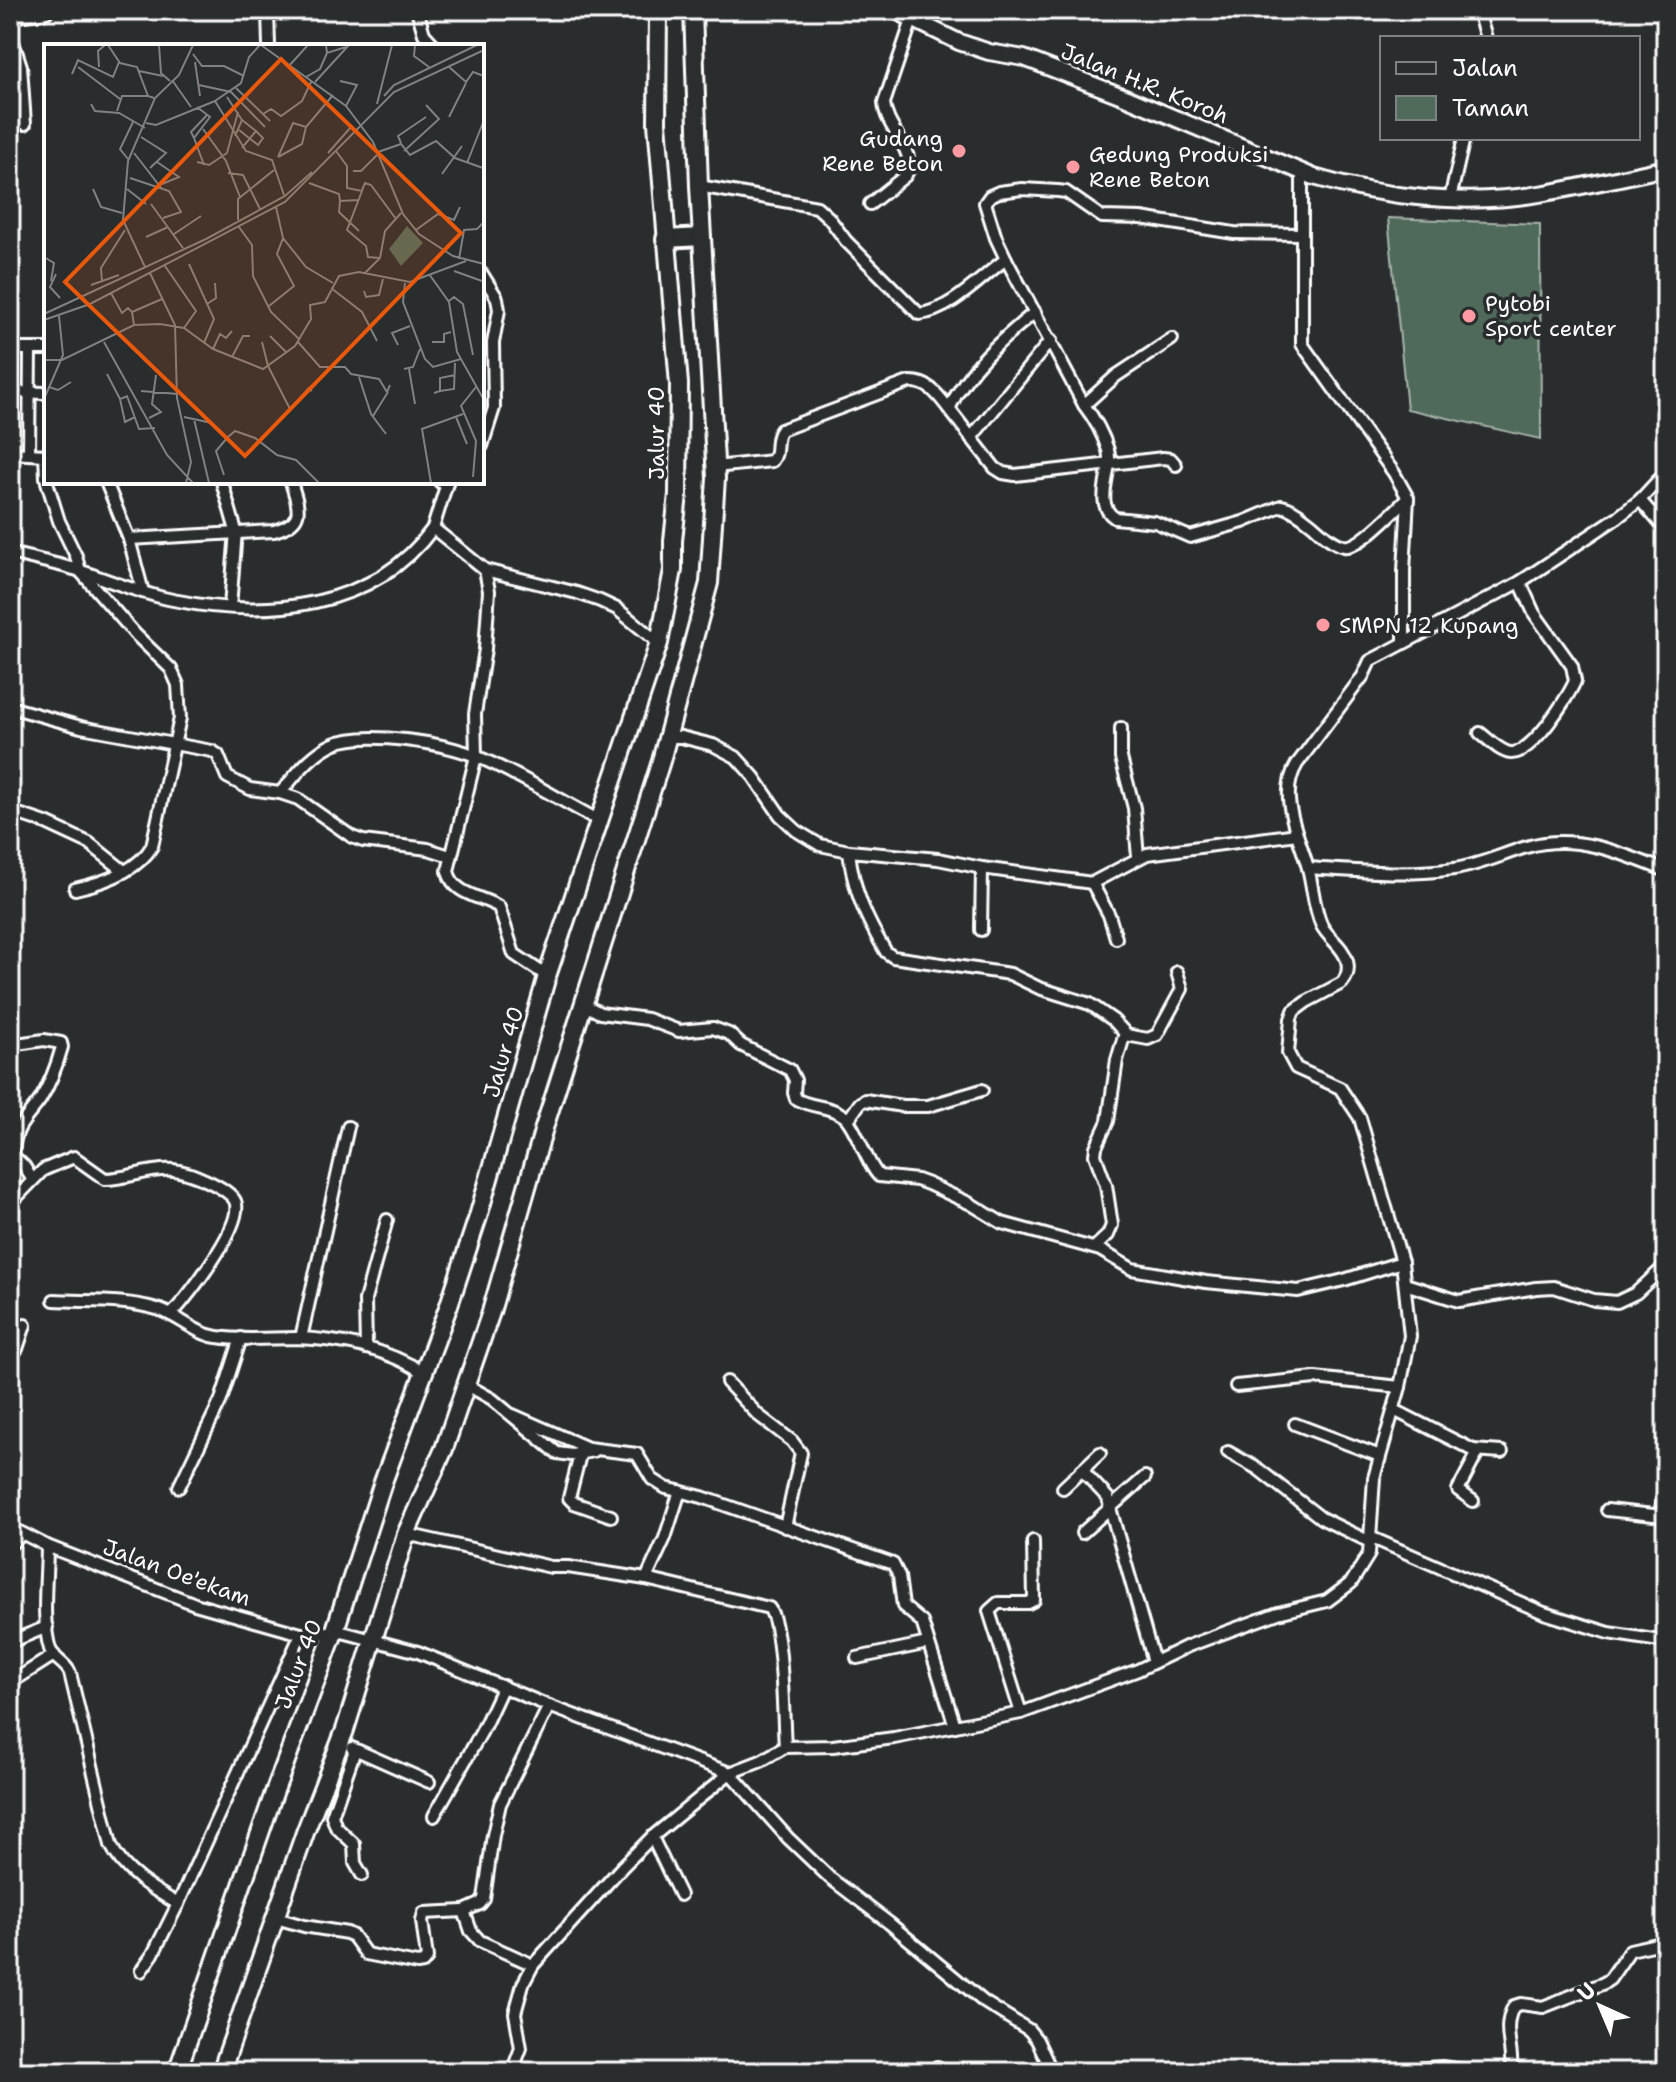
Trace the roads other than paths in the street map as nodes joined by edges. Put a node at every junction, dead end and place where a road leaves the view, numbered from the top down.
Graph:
1 (46, 10) edge
2 (268, 10) edge
3 (417, 10) edge
4 (658, 10) edge
5 (693, 10) edge
6 (894, 10) edge
7 (1482, 10) edge
8 (10, 15) edge
9 (912, 20) junction
10 (10, 33) edge
11 (1485, 36) edge
12 (269, 44) edge
13 (433, 44) edge
14 (25, 124) dead end
15 (1464, 140) edge
16 (1666, 168) edge
17 (1302, 172) junction
18 (699, 186) junction
19 (1450, 199) junction
20 (870, 204) dead end
21 (1301, 234) junction
22 (702, 237) junction
23 (665, 239) junction
24 (1006, 259) junction
25 (484, 277) edge
26 (1035, 312) junction
27 (1172, 339) dead end
28 (1051, 340) junction
29 (10, 349) edge
30 (30, 349) junction
31 (44, 349) edge
32 (10, 392) edge
33 (31, 392) junction
34 (44, 393) edge
35 (1084, 405) junction
36 (949, 409) junction
37 (971, 438) junction
38 (484, 440) edge
39 (29, 452) junction
40 (10, 453) edge
41 (44, 455) edge
42 (1110, 463) junction
43 (1176, 465) dead end
44 (715, 467) junction
45 (1666, 472) edge
46 (47, 484) edge
47 (107, 484) edge
48 (223, 484) edge
49 (292, 484) edge
50 (444, 484) edge
51 (1408, 498) junction
52 (1640, 500) junction
53 (433, 528) junction
54 (1666, 530) edge
55 (236, 531) junction
56 (129, 539) junction
57 (10, 553) edge
58 (485, 570) junction
59 (80, 571) junction
60 (1520, 582) junction
61 (143, 592) junction
62 (230, 607) junction
63 (1404, 642) junction
64 (659, 643) junction
65 (10, 707) edge
66 (1121, 728) dead end
67 (1480, 733) dead end
68 (666, 737) junction
69 (174, 745) junction
70 (476, 756) junction
71 (280, 793) junction
72 (10, 811) edge
73 (598, 820) junction
74 (1297, 834) junction
75 (849, 851) junction
76 (450, 856) junction
77 (1138, 858) junction
78 (982, 868) junction
79 (1308, 868) junction
80 (124, 871) junction
81 (1666, 871) edge
82 (1092, 883) junction
83 (75, 889) dead end
84 (981, 930) dead end
85 (1116, 938) dead end
86 (1177, 972) dead end
87 (547, 976) junction
88 (585, 1005) junction
89 (1126, 1035) junction
90 (10, 1045) edge
91 (982, 1090) dead end
92 (848, 1120) junction
93 (348, 1127) dead end
94 (12, 1154) edge
95 (32, 1179) junction
96 (10, 1204) edge
97 (387, 1220) dead end
98 (1094, 1248) junction
99 (1402, 1262) junction
100 (1666, 1265) edge
101 (1405, 1284) junction
102 (54, 1300) dead end
103 (171, 1315) junction
104 (25, 1325) dead end
105 (241, 1338) junction
106 (301, 1338) junction
107 (366, 1348) junction
108 (10, 1352) edge
109 (424, 1373) junction
110 (727, 1382) dead end
111 (467, 1385) junction
112 (1236, 1386) dead end
113 (1400, 1387) junction
114 (1394, 1410) junction
115 (513, 1415) junction
116 (1295, 1424) dead end
117 (611, 1450) junction
118 (1473, 1450) junction
119 (581, 1451) junction
120 (1228, 1452) dead end
121 (1502, 1452) dead end
122 (1100, 1453) dead end
123 (1380, 1456) junction
124 (1082, 1470) junction
125 (1145, 1477) dead end
126 (1666, 1477) edge
127 (179, 1487) dead end
128 (1063, 1488) dead end
129 (680, 1491) junction
130 (1473, 1501) dead end
131 (1110, 1508) junction
132 (1607, 1510) dead end
133 (611, 1516) dead end
134 (1663, 1516) junction
135 (10, 1527) edge
136 (785, 1527) junction
137 (1666, 1529) edge
138 (1082, 1533) dead end
139 (22, 1534) junction
140 (406, 1534) junction
141 (1370, 1540) junction
142 (1033, 1541) dead end
143 (10, 1545) edge
144 (47, 1546) junction
145 (646, 1579) junction
146 (47, 1627) junction
147 (335, 1630) junction
148 (10, 1631) edge
149 (301, 1634) junction
150 (374, 1640) junction
151 (1666, 1642) edge
152 (928, 1643) junction
153 (54, 1655) junction
154 (857, 1658) dead end
155 (1154, 1662) junction
156 (10, 1683) edge
157 (503, 1686) junction
158 (549, 1706) junction
159 (1021, 1713) junction
160 (955, 1726) junction
161 (341, 1740) junction
162 (785, 1747) junction
163 (355, 1750) junction
164 (730, 1773) junction
165 (429, 1782) dead end
166 (434, 1816) dead end
167 (652, 1837) junction
168 (362, 1875) dead end
169 (680, 1895) dead end
170 (178, 1904) junction
171 (464, 1911) junction
172 (276, 1918) junction
173 (1666, 1942) edge
174 (533, 1965) junction
175 (141, 1971) dead end
176 (937, 2067) dead end
177 (1451, 2070) edge
178 (177, 2072) edge
179 (221, 2072) edge
180 (512, 2072) edge
181 (949, 2072) edge
182 (1052, 2072) edge
183 (1366, 2072) edge
184 (1476, 2072) edge
185 (1511, 2072) edge

1 - 8 main road
2 - 12 street
3 - 13 street
4 - 23 highway, Jalur 40
5 - 18 highway
6 - 9 main road, Jalan H.R. Koroh
7 - 11 street
9 - 17 main road, Jalan H.R. Koroh
9 - 20 street
10 - 14 street
15 - 19 street
16 - 19 main road, Jalan H.R. Koroh
17 - 19 main road, Jalan H.R. Koroh
17 - 21 street
18 - 22 highway
18 - 24 street
21 - 24 street
21 - 51 street
22 - 23 highway
22 - 44 highway
23 - 64 highway, Jalur 40
24 - 26 street
25 - 38 street
26 - 28 street
26 - 36 street
27 - 35 street
28 - 35 street
28 - 37 street
29 - 30 street
30 - 31 street
30 - 33 street
32 - 33 street
33 - 34 street
33 - 39 street
35 - 42 street
36 - 37 street
36 - 44 street
37 - 42 street
39 - 40 street
39 - 41 street
42 - 43 street
42 - 51 street
44 - 68 highway
45 - 52 street
46 - 59 street
47 - 56 street
48 - 55 street
49 - 55 street
50 - 53 street
51 - 63 street
52 - 54 street
52 - 60 street
53 - 58 street
53 - 62 street
55 - 56 street
55 - 62 street
56 - 61 street
57 - 59 street
58 - 64 street
58 - 70 street
59 - 61 street
59 - 69 street
60 - 63 street
60 - 67 street
61 - 62 street
63 - 74 street
64 - 73 highway, Jalur 40
65 - 69 street
66 - 77 street
68 - 75 street
68 - 88 highway
69 - 71 street
69 - 80 street
70 - 71 street
70 - 73 street
70 - 76 street
71 - 76 street
72 - 80 street
73 - 87 highway, Jalur 40
74 - 77 street
74 - 79 street
75 - 78 street
75 - 89 street
76 - 87 street
77 - 82 street
78 - 82 street
78 - 84 street
79 - 81 street
79 - 99 street
80 - 83 street
82 - 85 street
86 - 89 street
87 - 109 highway, Jalur 40
88 - 92 street
88 - 111 highway
89 - 98 street
90 - 94 street
91 - 92 street
92 - 98 street
93 - 106 street
94 - 95 street
95 - 96 street
95 - 103 street
97 - 107 street
98 - 99 street
99 - 101 street
100 - 101 street
101 - 113 street
102 - 103 street
103 - 105 street
104 - 108 street
105 - 106 street
105 - 127 street
106 - 107 street
107 - 109 street
109 - 147 highway, Jalur 40
110 - 136 street
111 - 115 street
111 - 140 highway
112 - 113 street
113 - 114 street
114 - 118 street
114 - 123 street
115 - 117 street
115 - 119 street
116 - 123 street
117 - 119 street
117 - 129 street
118 - 121 street
118 - 130 street
119 - 133 street
120 - 141 street
122 - 124 street
123 - 141 street
124 - 128 street
124 - 131 street
125 - 131 street
126 - 134 street
129 - 136 street
129 - 145 street
131 - 138 street
131 - 155 street
132 - 134 street
134 - 137 street
135 - 139 street, Jalan Oe'ekam
136 - 152 street
139 - 143 street
139 - 144 street, Jalan Oe'ekam
140 - 145 street
140 - 150 highway
141 - 151 street
141 - 155 street
142 - 159 street
144 - 146 street
144 - 149 street, Jalan Oe'ekam
145 - 162 street
146 - 148 street
146 - 153 street
147 - 149 street, Jalan Oe'ekam
147 - 150 street
147 - 178 highway, Jalur 40
149 - 170 street
150 - 157 street
150 - 161 highway
152 - 154 street
152 - 160 street
153 - 156 street
153 - 170 street
155 - 159 street
157 - 158 street
157 - 166 street
158 - 164 street
158 - 171 street
159 - 160 street
160 - 162 street
161 - 163 street
161 - 172 highway
162 - 164 street
163 - 165 street
163 - 168 street
164 - 167 street
164 - 182 street
167 - 169 street
167 - 174 street
170 - 175 street
171 - 172 street
171 - 174 street
172 - 179 highway
173 - 185 street
174 - 180 street
176 - 181 street
177 - 183 street
177 - 184 street

